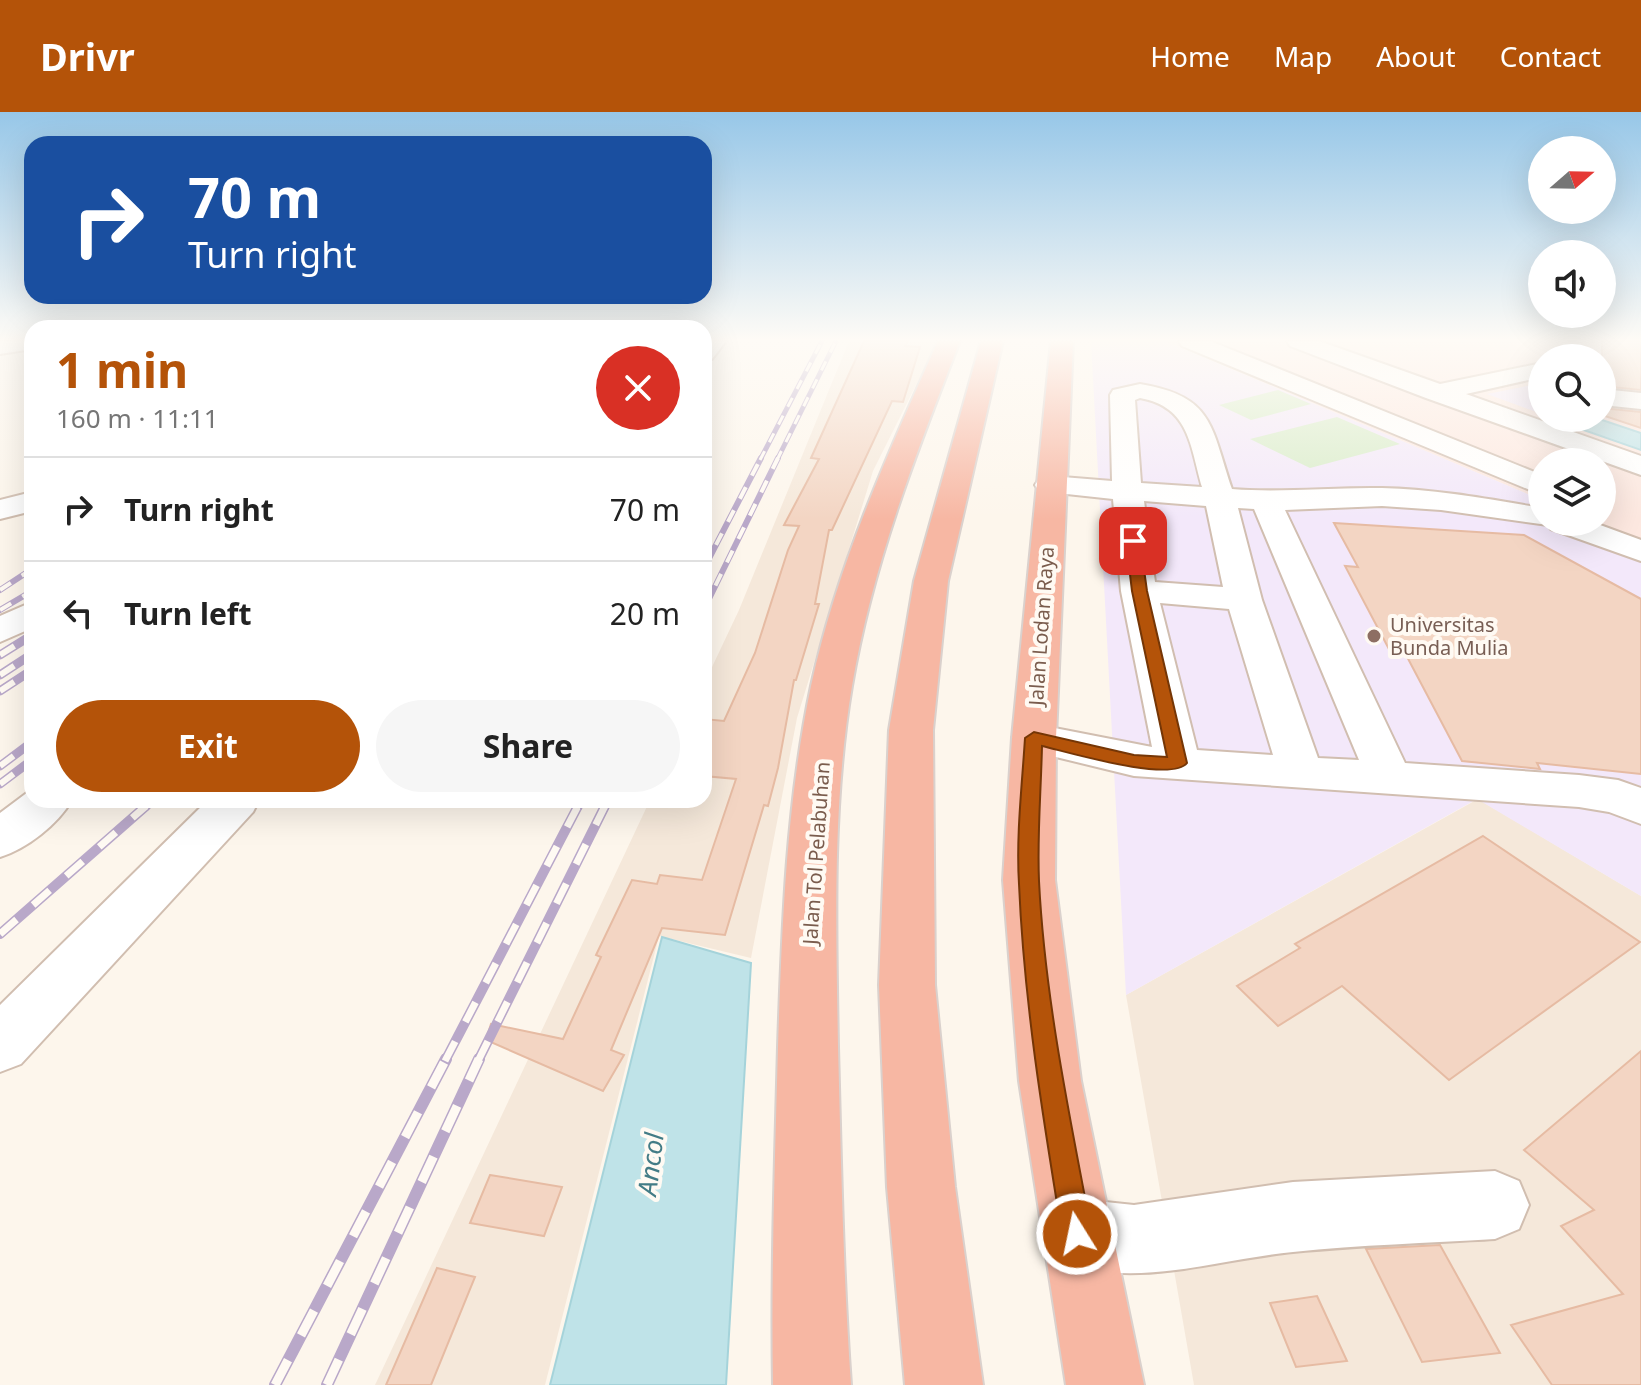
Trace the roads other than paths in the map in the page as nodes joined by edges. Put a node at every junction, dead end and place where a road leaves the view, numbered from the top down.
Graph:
1 (924, 400) edge
2 (977, 400) edge
3 (1057, 400) edge
4 (1122, 400) edge
5 (1176, 400) edge
6 (1333, 400) edge
7 (1407, 400) edge
8 (1474, 400) edge
9 (1363, 413) junction
10 (1528, 413) edge
11 (1528, 415) edge
12 (1570, 432) edge
13 (1499, 441) junction
14 (1528, 452) edge
15 (1467, 456) junction
16 (1641, 466) edge
17 (1528, 480) edge
18 (1050, 485) junction
19 (1616, 485) edge
20 (1127, 490) junction
21 (1641, 495) edge
22 (1382, 497) junction
23 (24, 503) edge
24 (0, 510) edge
25 (1223, 510) junction
26 (1271, 514) junction
27 (1528, 515) edge
28 (1616, 515) edge
29 (1641, 525) edge
30 (1600, 536) edge
31 (1641, 551) edge
32 (1139, 591) junction
33 (1244, 600) junction
34 (24, 618) edge
35 (0, 631) edge
36 (1034, 738) junction
37 (1178, 763) junction
38 (1301, 774) junction
39 (1390, 779) junction
40 (1641, 807) edge
41 (39, 808) edge
42 (228, 808) edge
43 (0, 839) edge
44 (0, 1045) edge
45 (1495, 1205) dead end
46 (1077, 1234) junction
47 (812, 1385) edge
48 (944, 1385) edge
49 (1105, 1385) edge

1 - 47 highway, Jalan Tol Pelabuhan
2 - 48 highway
3 - 18 highway, Jalan Lodan Raya
4 - 20 street
5 - 25 street
6 - 9 street
7 - 9 street
8 - 10 street
9 - 15 street
11 - 13 street
12 - 16 street
13 - 14 street
13 - 15 street
15 - 17 street
15 - 22 street
18 - 20 street
18 - 36 highway, Jalan Lodan Raya
19 - 21 street
20 - 25 street
20 - 32 street
22 - 26 street
22 - 27 street
23 - 24 street
25 - 26 street
25 - 33 street
26 - 39 street
28 - 29 street
30 - 31 street
32 - 33 street
32 - 37 street
33 - 38 street
34 - 35 street
36 - 37 street
36 - 46 highway, Jalan Lodan Raya
37 - 38 street
38 - 39 street
39 - 40 street
41 - 43 street
42 - 44 street
45 - 46 street
46 - 49 highway, Jalan Lodan Raya

